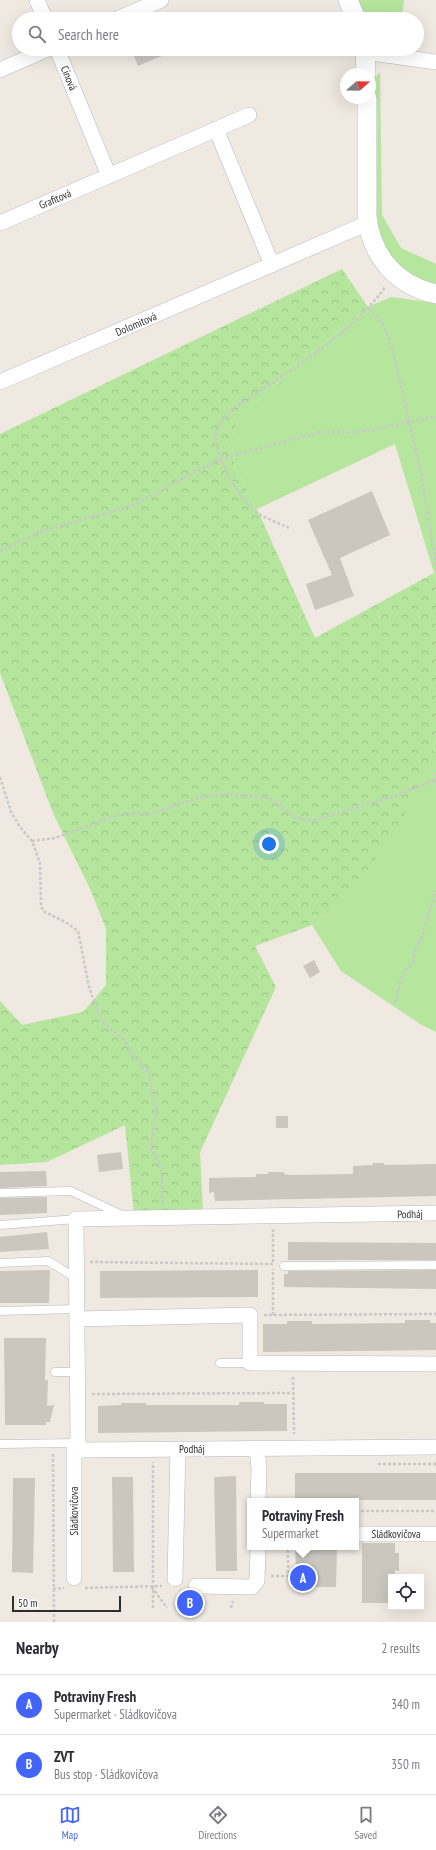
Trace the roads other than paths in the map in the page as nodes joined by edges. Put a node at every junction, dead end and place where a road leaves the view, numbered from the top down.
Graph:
1 (38, 0) edge
2 (161, 0) edge
3 (348, 0) edge
4 (42, 12) edge
5 (133, 12) edge
6 (353, 12) edge
7 (32, 56) edge
8 (61, 56) edge
9 (365, 56) edge
10 (400, 56) edge
11 (436, 62) edge
12 (366, 68) edge
13 (0, 70) edge
14 (367, 104) edge
15 (249, 115) dead end
16 (216, 130) junction
17 (109, 176) junction
18 (0, 223) edge
19 (368, 223) junction
20 (272, 265) junction
21 (436, 294) edge
22 (0, 382) edge
23 (0, 1193) edge
24 (436, 1213) edge
25 (129, 1219) junction
26 (76, 1220) junction
27 (0, 1225) edge
28 (0, 1263) edge
29 (436, 1265) edge
30 (284, 1266) dead end
31 (76, 1278) junction
32 (0, 1311) edge
33 (76, 1314) junction
34 (220, 1363) dead end
35 (250, 1363) junction
36 (436, 1364) edge
37 (55, 1372) dead end
38 (77, 1372) junction
39 (76, 1443) junction
40 (0, 1444) edge
41 (436, 1447) edge
42 (257, 1448) junction
43 (178, 1449) junction
44 (258, 1498) edge
45 (359, 1534) edge
46 (436, 1534) edge
47 (258, 1550) edge
48 (171, 1582) road end
49 (75, 1585) road end
50 (196, 1586) dead end

1 - 4 street
2 - 5 street
3 - 6 street
7 - 13 street
8 - 17 street, Cínová
9 - 12 street
10 - 11 street
14 - 19 street
15 - 16 street, Grafitová
16 - 17 street, Grafitová
16 - 20 street
17 - 18 street, Grafitová
19 - 20 street, Dolomitová
19 - 21 street
20 - 22 street, Dolomitová
23 - 25 lane
24 - 25 street, Podháj
25 - 26 street, Podháj
26 - 27 lane
26 - 31 street
28 - 31 lane
29 - 30 lane
31 - 33 street
32 - 33 lane
33 - 35 street
33 - 38 street
34 - 35 lane
35 - 36 street
37 - 38 lane
38 - 39 street
39 - 40 lane
39 - 43 street, Podháj
39 - 49 street, Sládkovičova
41 - 42 street, Podháj
42 - 43 street, Podháj
42 - 44 street
43 - 48 street
45 - 46 street, Sládkovičova
47 - 50 street

